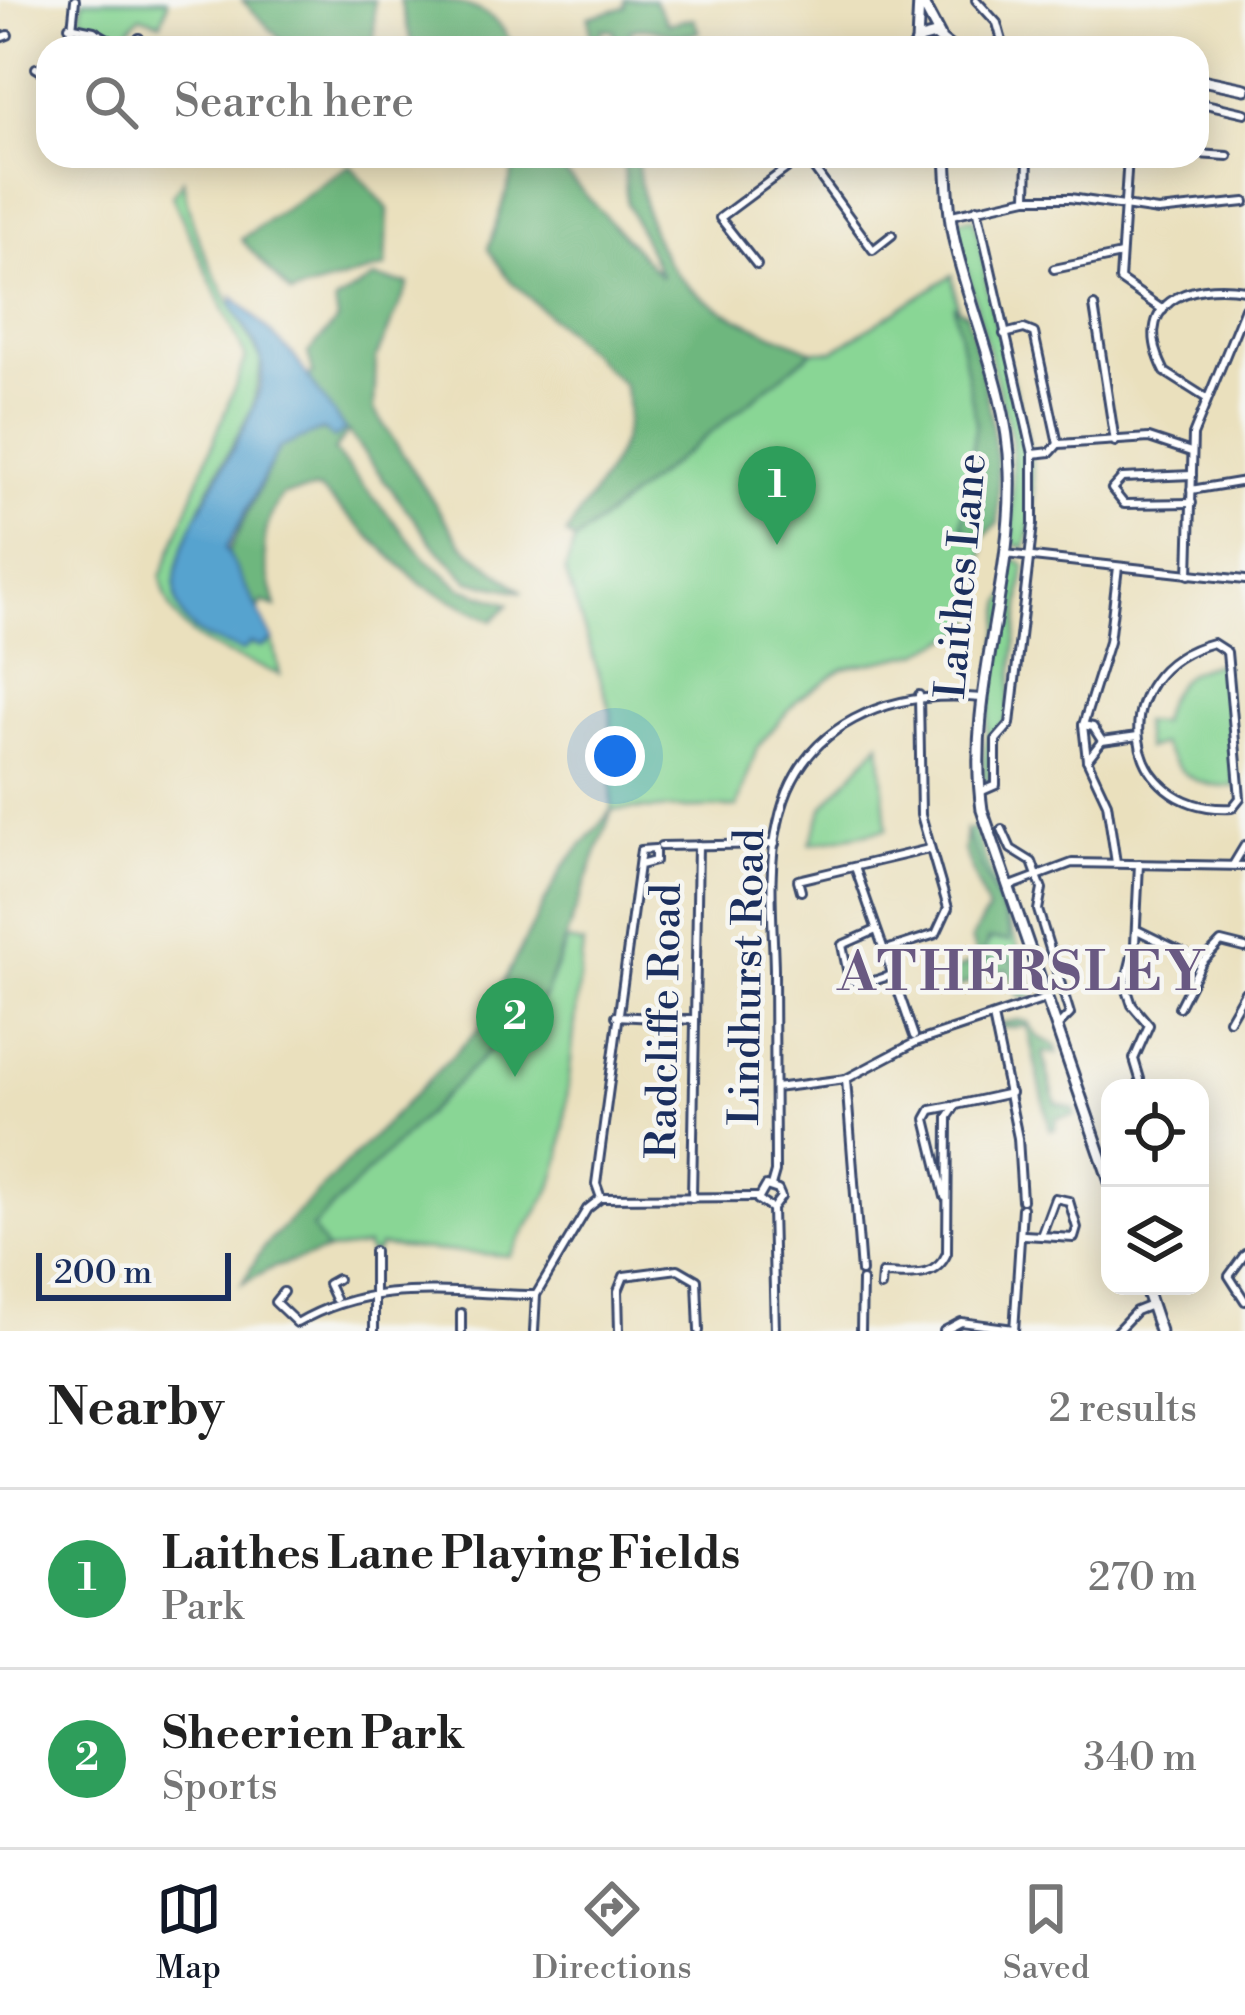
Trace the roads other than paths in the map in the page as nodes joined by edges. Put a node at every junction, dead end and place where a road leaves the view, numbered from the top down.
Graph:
1 (75, 0) edge
2 (919, 0) edge
3 (976, 0) edge
4 (69, 26) junction
5 (69, 36) edge
6 (103, 36) edge
7 (916, 36) edge
8 (944, 36) edge
9 (1001, 36) edge
10 (1209, 82) edge
11 (1245, 89) edge
12 (1209, 105) edge
13 (1245, 113) edge
14 (1209, 155) edge
15 (1228, 156) dead end
16 (788, 168) edge
17 (813, 168) edge
18 (947, 168) edge
19 (1028, 168) edge
20 (1128, 168) edge
21 (1027, 198) junction
22 (1245, 202) edge
23 (976, 208) junction
24 (1128, 208) junction
25 (950, 215) junction
26 (892, 235) dead end
27 (1121, 255) junction
28 (757, 266) dead end
29 (1054, 268) dead end
30 (1245, 290) edge
31 (1094, 307) dead end
32 (1245, 308) edge
33 (1163, 310) junction
34 (1004, 334) junction
35 (1207, 398) junction
36 (1115, 442) junction
37 (1058, 444) junction
38 (1191, 452) junction
39 (1033, 454) junction
40 (1192, 475) junction
41 (1245, 481) edge
42 (1191, 490) junction
43 (1192, 503) junction
44 (1005, 554) junction
45 (1030, 556) junction
46 (1118, 566) junction
47 (1189, 575) junction
48 (1245, 580) edge
49 (919, 695) junction
50 (1245, 696) edge
51 (986, 698) junction
52 (1231, 698) junction
53 (1082, 725) junction
54 (1138, 736) junction
55 (1102, 741) junction
56 (1241, 751) edge
57 (1087, 760) junction
58 (980, 792) junction
59 (1002, 829) dead end
60 (775, 844) junction
61 (698, 845) junction
62 (1245, 845) edge
63 (661, 846) dead end
64 (929, 849) junction
65 (1116, 863) junction
66 (1139, 864) junction
67 (1233, 865) junction
68 (640, 866) dead end
69 (1245, 866) edge
70 (856, 870) junction
71 (1037, 875) junction
72 (1008, 886) junction
73 (801, 890) dead end
74 (876, 930) junction
75 (1137, 930) junction
76 (1245, 948) edge
77 (884, 952) junction
78 (1202, 962) junction
79 (892, 975) junction
80 (1245, 992) edge
81 (1049, 998) junction
82 (1179, 1006) dead end
83 (616, 1016) junction
84 (993, 1017) junction
85 (694, 1020) junction
86 (1229, 1020) dead end
87 (1058, 1026) junction
88 (914, 1036) dead end
89 (846, 1079) junction
90 (1140, 1079) dead end
91 (775, 1088) junction
92 (1011, 1093) junction
93 (956, 1105) junction
94 (1101, 1155) edge
95 (771, 1186) junction
96 (758, 1197) junction
97 (601, 1198) junction
98 (692, 1198) junction
99 (948, 1206) junction
100 (772, 1209) junction
101 (1042, 1234) junction
102 (1024, 1235) junction
103 (374, 1251) dead end
104 (1245, 1254) edge
105 (881, 1263) dead end
106 (882, 1274) junction
107 (337, 1279) dead end
108 (881, 1287) dead end
109 (283, 1292) dead end
110 (374, 1292) junction
111 (536, 1295) junction
112 (1148, 1295) edge
113 (335, 1300) junction
114 (1245, 1301) edge
115 (1151, 1305) junction
116 (461, 1313) dead end
117 (300, 1327) edge
118 (945, 1329) edge
119 (1014, 1330) edge
120 (374, 1331) edge
121 (461, 1331) edge
122 (534, 1331) edge
123 (619, 1331) edge
124 (699, 1331) edge
125 (775, 1331) edge
126 (861, 1331) edge
127 (1117, 1331) edge
128 (1160, 1331) edge

1 - 4 street
2 - 7 main road
2 - 8 main road
3 - 9 street
4 - 5 street
4 - 6 street
10 - 11 main road
12 - 13 street
14 - 15 street
16 - 28 street
17 - 26 street
18 - 25 main road, Laithes Lane
19 - 21 street
20 - 24 street
21 - 23 street
21 - 24 street
22 - 24 street
23 - 25 street
23 - 34 street, Laithes Lane
24 - 27 street
25 - 44 main road, Laithes Lane
27 - 29 street
27 - 33 street
30 - 33 street
31 - 36 street
32 - 35 street
33 - 35 street
34 - 37 street, Laithes Lane
34 - 39 street, Laithes Lane
35 - 38 street
36 - 37 street
36 - 38 street
37 - 39 street, Laithes Lane
38 - 40 street
39 - 45 street, Laithes Lane
40 - 42 street
40 - 43 street
41 - 42 street
42 - 43 street
43 - 47 street
44 - 45 street
44 - 51 main road, Laithes Lane
45 - 46 street
45 - 58 street, Laithes Lane
46 - 47 street
46 - 53 street
47 - 48 street
49 - 51 street, Lindhurst Road
49 - 60 street, Lindhurst Road
49 - 64 street
50 - 52 street
51 - 58 main road, Laithes Lane
52 - 54 street
52 - 56 street
53 - 55 street
53 - 57 street
54 - 55 street
54 - 56 street
55 - 57 street
57 - 65 street
58 - 72 main road, Laithes Lane
59 - 71 street, Laithes Lane
60 - 61 street
60 - 91 street, Lindhurst Road
61 - 63 street
61 - 85 street, Radcliffe Road
62 - 67 street
64 - 70 street
64 - 77 street
65 - 66 street
65 - 71 street
66 - 67 street
66 - 75 street
67 - 69 street
68 - 83 street
70 - 73 street
70 - 74 street
71 - 72 street
71 - 87 street, Laithes Lane
72 - 81 main road, Laithes Lane
74 - 77 street
74 - 79 street
75 - 78 street
75 - 90 street
76 - 78 street
77 - 79 street
78 - 82 street
79 - 88 street
80 - 86 street
81 - 84 street
81 - 87 main road, Laithes Lane
83 - 85 street
83 - 97 street
84 - 89 street
84 - 92 street
85 - 98 street, Radcliffe Road
87 - 94 main road, Laithes Lane
89 - 91 street
89 - 126 street
91 - 95 street, Lindhurst Road
92 - 93 street
92 - 102 street
93 - 99 street
93 - 99 street
95 - 96 street, Lindhurst Road
95 - 100 street, Lindhurst Road
96 - 98 street
96 - 100 street
97 - 98 street
97 - 111 street
99 - 106 street
100 - 125 street, Lindhurst Road
101 - 101 street
101 - 102 street
102 - 119 street
103 - 110 street
104 - 114 street
105 - 106 street
106 - 108 street
107 - 113 street
109 - 117 street
110 - 111 street
110 - 113 street
110 - 120 street
111 - 122 street
112 - 115 main road
113 - 117 street
115 - 127 street
115 - 128 main road
116 - 121 street
118 - 119 street
123 - 124 street

